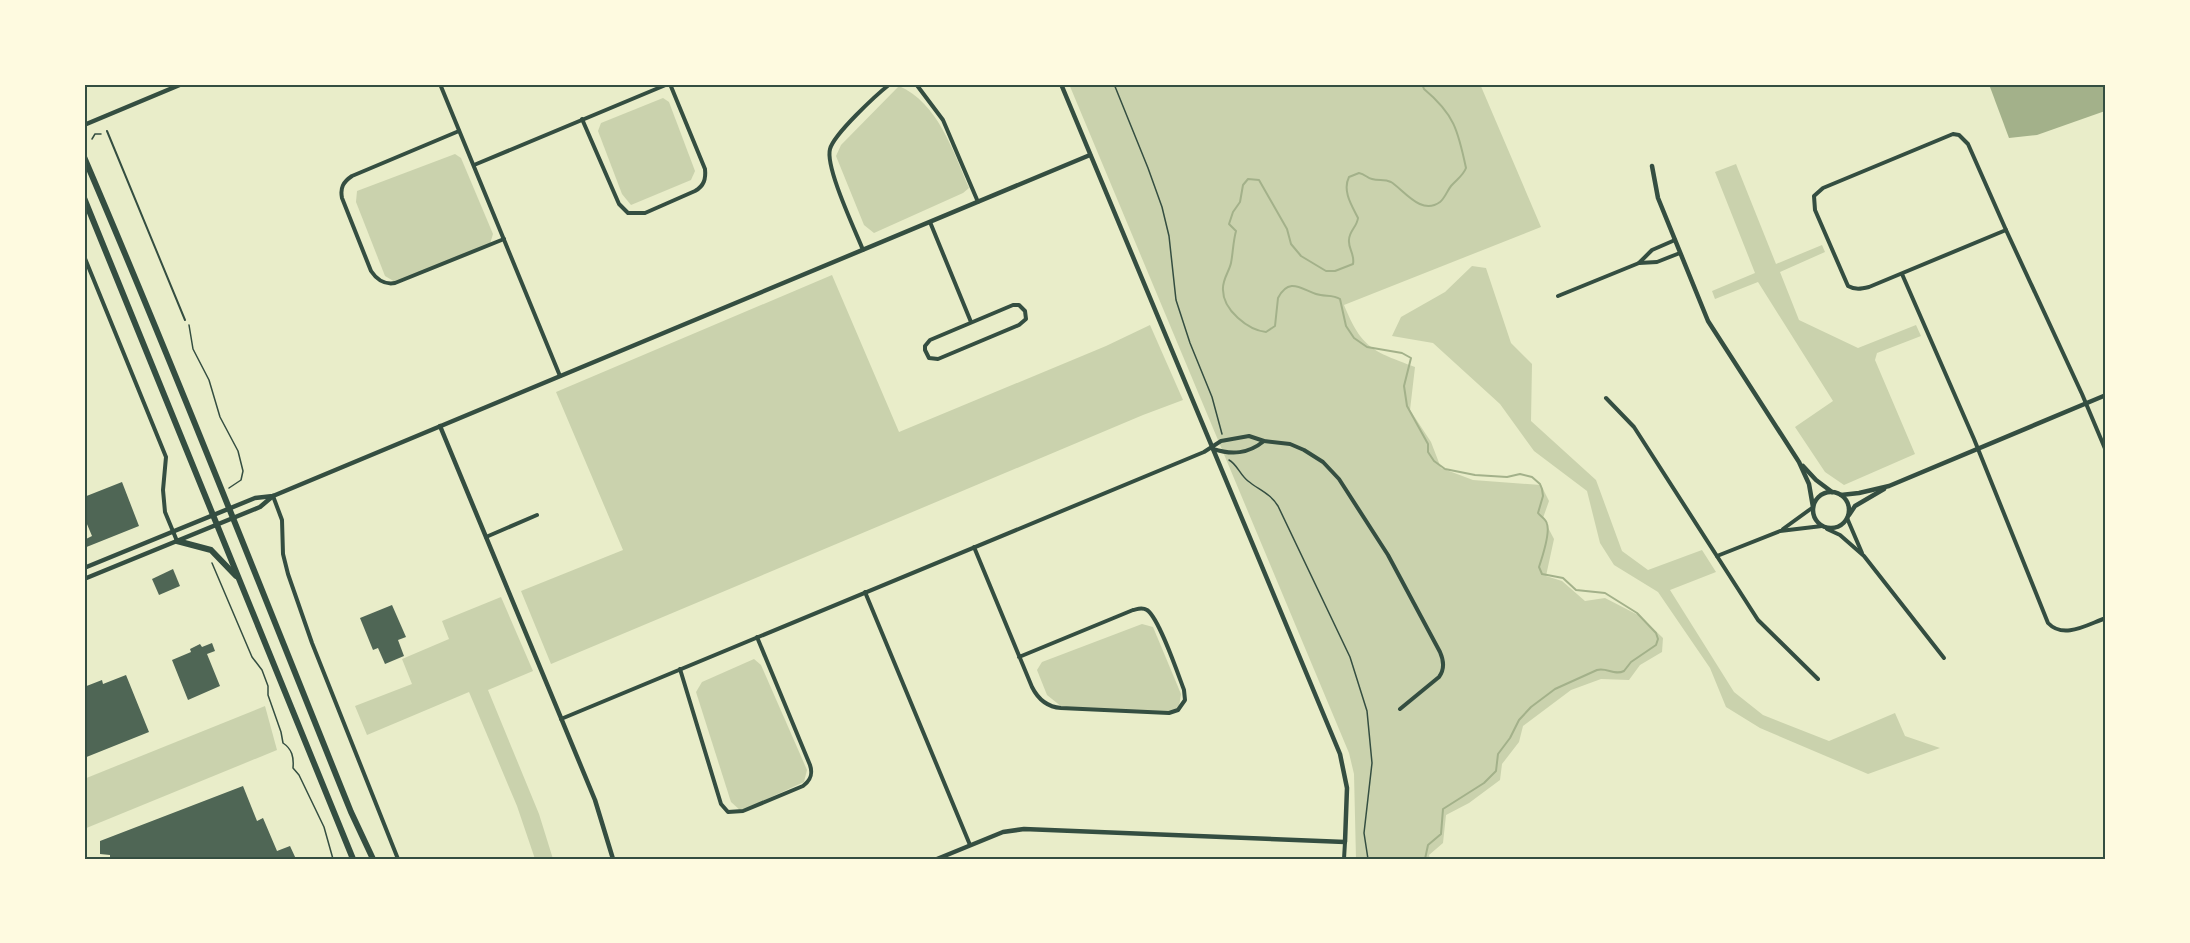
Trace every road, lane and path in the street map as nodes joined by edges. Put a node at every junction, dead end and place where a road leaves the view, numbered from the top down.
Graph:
1 (182, 84) edge
2 (440, 84) edge
3 (669, 84) edge
4 (890, 84) edge
5 (916, 84) edge
6 (1061, 84) edge
7 (1114, 84) edge
8 (582, 119) junction
9 (84, 124) edge
10 (107, 131) dead end
11 (459, 131) junction
12 (101, 134) dead end
13 (92, 138) dead end
14 (1090, 156) junction
15 (84, 157) edge
16 (474, 165) junction
17 (1652, 166) dead end
18 (84, 198) edge
19 (978, 202) junction
20 (930, 222) junction
21 (2006, 230) junction
22 (504, 239) junction
23 (1675, 240) junction
24 (863, 250) junction
25 (1680, 253) junction
26 (84, 256) edge
27 (1639, 263) junction
28 (1902, 274) junction
29 (1558, 296) dead end
30 (184, 320) joint
31 (971, 322) junction
32 (560, 376) junction
33 (2106, 395) edge
34 (1606, 398) dead end
35 (2086, 404) junction
36 (440, 426) junction
37 (1223, 435) dead end
38 (1264, 441) junction
39 (1213, 448) junction
40 (1978, 449) junction
41 (2106, 451) edge
42 (1230, 461) dead end
43 (1799, 462) junction
44 (1889, 486) junction
45 (228, 489) dead end
46 (1832, 492) junction
47 (273, 495) junction
48 (1841, 495) junction
49 (1813, 507) junction
50 (228, 509) junction
51 (214, 515) junction
52 (537, 515) dead end
53 (1848, 517) junction
54 (232, 519) junction
55 (218, 524) junction
56 (1825, 528) junction
57 (1780, 531) junction
58 (173, 532) junction
59 (486, 537) junction
60 (177, 541) junction
61 (974, 547) junction
62 (1717, 556) junction
63 (1864, 556) junction
64 (209, 559) dead end
65 (84, 568) edge
66 (84, 579) edge
67 (240, 580) junction
68 (865, 592) junction
69 (2106, 618) edge
70 (757, 637) junction
71 (1019, 657) junction
72 (1944, 658) dead end
73 (680, 669) junction
74 (1818, 679) dead end
75 (1400, 709) dead end
76 (561, 719) junction
77 (1345, 842) junction
78 (970, 845) junction
79 (333, 859) edge
80 (353, 859) edge
81 (373, 859) edge
82 (398, 859) edge
83 (613, 859) edge
84 (937, 859) edge
85 (1344, 859) edge
86 (1368, 859) edge

1 - 9 street
2 - 11 street
3 - 8 street
3 - 8 street
4 - 24 street
5 - 19 street
6 - 14 street
7 - 37 path
8 - 16 street
10 - 30 lane
11 - 16 street
11 - 22 street
12 - 13 path
14 - 19 street
14 - 39 street
15 - 50 main road
16 - 22 street
17 - 23 street
18 - 51 main road
19 - 20 street
20 - 24 street
20 - 31 street
21 - 28 street
21 - 28 street
21 - 35 street
22 - 32 street
23 - 25 street
23 - 27 street
24 - 32 street
25 - 27 street
25 - 43 street
26 - 58 street
27 - 29 street
28 - 40 street
30 - 45 path
31 - 31 street
32 - 36 street
33 - 35 street
34 - 62 street
35 - 40 street
35 - 41 street
36 - 47 street
36 - 59 street
38 - 39 street
38 - 39 street
38 - 75 street
39 - 61 street
39 - 77 street
40 - 44 street
40 - 69 street
42 - 86 path
43 - 46 street
43 - 49 street
44 - 48 street
44 - 53 street
46 - 48 street
46 - 49 street
47 - 50 street
47 - 54 street
47 - 82 street
48 - 53 street
49 - 56 street
49 - 57 street
50 - 51 street
50 - 54 main road
51 - 55 main road
51 - 58 street
52 - 59 street
53 - 56 street
53 - 63 street
54 - 55 street
54 - 81 main road
55 - 60 street
55 - 67 main road
56 - 57 street
56 - 63 street
57 - 62 street
58 - 60 street
58 - 65 street
59 - 76 street
60 - 66 street
60 - 67 main road
61 - 68 street
61 - 71 street
62 - 74 street
63 - 72 street
64 - 79 path
67 - 80 main road
68 - 70 street
68 - 78 street
70 - 73 street
70 - 73 street
71 - 71 street
73 - 76 street
76 - 83 street
77 - 78 street
77 - 85 street
78 - 84 street

